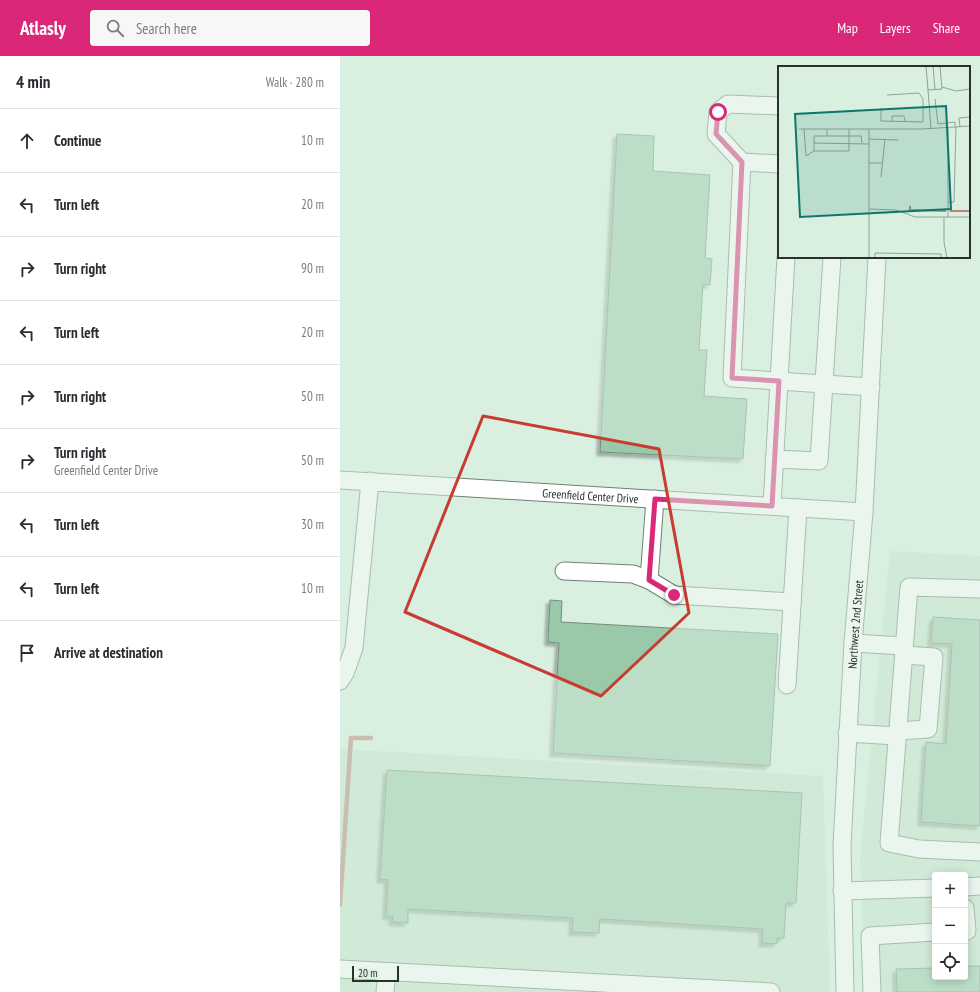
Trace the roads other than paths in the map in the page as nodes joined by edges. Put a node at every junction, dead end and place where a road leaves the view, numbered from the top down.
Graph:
1 (778, 106) edge
2 (742, 162) junction
3 (778, 164) edge
4 (786, 258) edge
5 (832, 258) edge
6 (878, 258) edge
7 (779, 381) junction
8 (824, 384) junction
9 (871, 387) junction
10 (774, 459) junction
11 (340, 480) edge
12 (370, 481) junction
13 (655, 499) junction
14 (772, 506) junction
15 (798, 508) junction
16 (864, 512) junction
17 (564, 571) dead end
18 (649, 580) junction
19 (980, 590) edge
20 (792, 602) junction
21 (853, 643) junction
22 (904, 651) junction
23 (340, 682) edge
24 (787, 685) dead end
25 (847, 733) junction
26 (898, 734) junction
27 (980, 852) edge
28 (980, 886) edge
29 (968, 887) edge
30 (932, 888) edge
31 (842, 891) junction
32 (968, 920) edge
33 (971, 931) edge
34 (932, 932) edge
35 (870, 949) junction
36 (844, 950) junction
37 (340, 969) edge
38 (387, 972) junction
39 (385, 992) edge
40 (771, 992) edge
41 (845, 992) edge
42 (872, 992) edge

1 - 2 street
2 - 3 street
2 - 7 street
4 - 7 street
5 - 8 street
6 - 9 street, Northwest 2nd Street
7 - 8 street
7 - 10 street
8 - 9 street
8 - 10 street
9 - 16 street, Northwest 2nd Street
10 - 14 street
11 - 12 street, Greenfield Center Drive
12 - 13 street, Greenfield Center Drive
12 - 23 street
13 - 14 street, Greenfield Center Drive
13 - 18 street
14 - 15 street, Greenfield Center Drive
15 - 16 street, Greenfield Center Drive
15 - 20 street
16 - 21 street, Northwest 2nd Street
17 - 18 street
18 - 20 street
19 - 22 street
20 - 24 street
21 - 22 street
21 - 25 street, Northwest 2nd Street
22 - 26 street
22 - 26 street
25 - 26 street
25 - 31 street, Northwest 2nd Street
26 - 27 street
28 - 29 street
30 - 31 street
31 - 36 street, Northwest 2nd Street
32 - 33 street
34 - 35 street
35 - 36 street
35 - 42 street
36 - 41 street, Northwest 2nd Street
37 - 38 street
38 - 39 street
38 - 40 street

